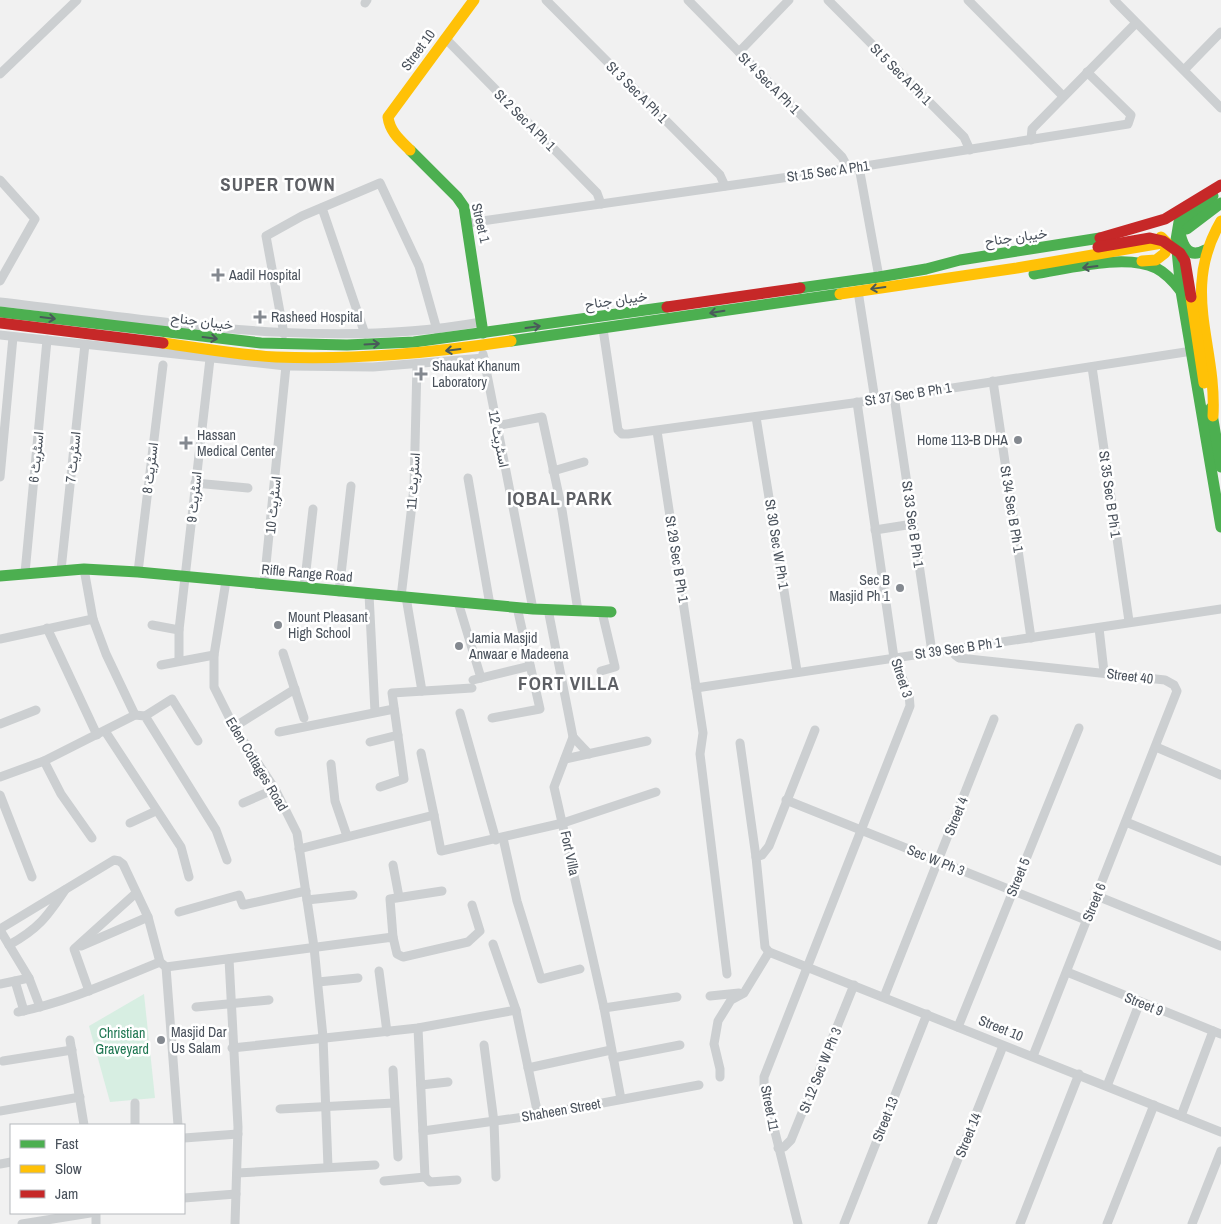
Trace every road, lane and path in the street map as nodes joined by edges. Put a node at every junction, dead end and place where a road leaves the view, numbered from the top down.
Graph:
1 (77, 0) edge
2 (474, 0) edge
3 (546, 0) edge
4 (688, 0) edge
5 (788, 0) edge
6 (828, 0) edge
7 (968, 0) edge
8 (1114, 0) edge
9 (1136, 23) junction
10 (1221, 32) edge
11 (445, 38) junction
12 (739, 52) junction
13 (1184, 70) junction
14 (1087, 72) junction
15 (0, 74) edge
16 (1063, 96) junction
17 (1221, 108) edge
18 (388, 118) joint
19 (1031, 140) junction
20 (970, 150) junction
21 (859, 167) junction
22 (848, 168) junction
23 (0, 180) edge
24 (725, 186) junction
25 (1221, 186) edge
26 (1221, 203) edge
27 (601, 204) junction
28 (322, 208) junction
29 (1221, 221) edge
30 (468, 223) junction
31 (1182, 229) junction
32 (1112, 236) junction
33 (1162, 243) dead end
34 (1205, 250) junction
35 (1132, 263) junction
36 (926, 275) junction
37 (879, 277) junction
38 (0, 281) edge
39 (858, 291) junction
40 (1181, 291) junction
41 (0, 302) edge
42 (0, 312) edge
43 (0, 323) edge
44 (482, 328) junction
45 (603, 329) junction
46 (437, 330) junction
47 (284, 334) junction
48 (365, 334) junction
49 (0, 335) edge
50 (13, 337) junction
51 (47, 340) junction
52 (85, 344) junction
53 (1192, 350) junction
54 (483, 352) junction
55 (210, 359) junction
56 (417, 364) junction
57 (162, 365) dead end
58 (286, 366) junction
59 (1092, 367) junction
60 (993, 381) junction
61 (894, 396) junction
62 (875, 400) junction
63 (856, 402) junction
64 (1213, 416) junction
65 (756, 417) junction
66 (496, 426) junction
67 (657, 431) junction
68 (584, 462) dead end
69 (1221, 467) edge
70 (553, 471) junction
71 (0, 477) edge
72 (468, 478) dead end
73 (195, 483) junction
74 (351, 486) dead end
75 (248, 488) dead end
76 (313, 509) dead end
77 (913, 524) junction
78 (1221, 527) edge
79 (875, 530) junction
80 (61, 570) junction
81 (84, 570) junction
82 (138, 572) junction
83 (25, 573) junction
84 (0, 576) edge
85 (186, 576) junction
86 (226, 581) junction
87 (264, 584) junction
88 (304, 588) junction
89 (339, 592) junction
90 (369, 594) junction
91 (403, 597) junction
92 (458, 602) junction
93 (490, 604) junction
94 (517, 607) junction
95 (533, 609) junction
96 (548, 609) junction
97 (1221, 609) edge
98 (578, 611) junction
99 (606, 612) joint
100 (94, 619) junction
101 (1129, 621) junction
102 (152, 625) dead end
103 (47, 628) junction
104 (1099, 628) junction
105 (179, 630) junction
106 (1032, 638) junction
107 (0, 639) edge
108 (953, 648) junction
109 (932, 652) junction
110 (283, 653) dead end
111 (214, 655) junction
112 (894, 658) junction
113 (179, 662) junction
114 (161, 665) dead end
115 (530, 666) junction
116 (601, 671) dead end
117 (798, 671) junction
118 (1104, 672) junction
119 (475, 682) junction
120 (696, 688) junction
121 (295, 689) junction
122 (422, 691) junction
123 (394, 709) junction
124 (36, 710) dead end
125 (375, 712) junction
126 (460, 713) dead end
127 (135, 715) junction
128 (145, 716) junction
129 (304, 718) dead end
130 (492, 718) dead end
131 (994, 719) dead end
132 (0, 724) edge
133 (234, 726) junction
134 (1079, 728) dead end
135 (815, 730) dead end
136 (279, 732) dead end
137 (101, 733) junction
138 (398, 736) junction
139 (573, 737) junction
140 (198, 741) dead end
141 (647, 741) dead end
142 (370, 742) dead end
143 (740, 743) dead end
144 (1156, 748) junction
145 (422, 753) dead end
146 (589, 754) junction
147 (564, 760) junction
148 (44, 761) junction
149 (331, 764) dead end
150 (1221, 775) edge
151 (0, 777) edge
152 (380, 787) dead end
153 (275, 789) junction
154 (656, 792) dead end
155 (0, 795) edge
156 (786, 800) junction
157 (243, 803) dead end
158 (156, 811) junction
159 (434, 815) junction
160 (1126, 822) junction
161 (130, 823) dead end
162 (563, 823) junction
163 (862, 830) junction
164 (347, 836) junction
165 (92, 838) dead end
166 (500, 839) junction
167 (299, 849) junction
168 (756, 857) junction
169 (227, 860) dead end
170 (938, 861) junction
171 (1221, 861) edge
172 (393, 865) dead end
173 (32, 877) dead end
174 (189, 877) dead end
175 (67, 888) junction
176 (1012, 890) junction
177 (442, 891) dead end
178 (136, 893) junction
179 (354, 894) dead end
180 (306, 895) junction
181 (1097, 896) junction
182 (399, 897) junction
183 (472, 905) dead end
184 (178, 912) dead end
185 (148, 918) junction
186 (1086, 920) junction
187 (0, 929) edge
188 (393, 937) junction
189 (493, 944) dead end
190 (9, 945) junction
191 (1221, 946) edge
192 (314, 947) junction
193 (74, 949) junction
194 (769, 952) junction
195 (229, 959) junction
196 (163, 964) junction
197 (808, 967) junction
198 (580, 968) dead end
199 (379, 971) dead end
200 (1067, 972) junction
201 (727, 974) dead end
202 (30, 978) junction
203 (358, 978) dead end
204 (15, 982) junction
205 (318, 982) junction
206 (0, 984) edge
207 (854, 985) junction
208 (89, 990) junction
209 (744, 993) junction
210 (710, 996) dead end
211 (677, 997) dead end
212 (884, 997) junction
213 (269, 1000) dead end
214 (1140, 1002) junction
215 (231, 1003) junction
216 (40, 1007) junction
217 (196, 1007) dead end
218 (604, 1008) junction
219 (516, 1010) junction
220 (927, 1014) junction
221 (958, 1027) junction
222 (418, 1028) junction
223 (387, 1032) junction
224 (1217, 1033) edge
225 (323, 1037) junction
226 (484, 1045) dead end
227 (680, 1045) dead end
228 (1003, 1046) junction
229 (232, 1048) junction
230 (612, 1054) junction
231 (1033, 1056) junction
232 (4, 1061) dead end
233 (528, 1068) junction
234 (393, 1070) dead end
235 (1079, 1074) junction
236 (720, 1077) dead end
237 (448, 1082) dead end
238 (421, 1085) junction
239 (699, 1085) dead end
240 (1107, 1086) junction
241 (80, 1097) junction
242 (621, 1099) junction
243 (135, 1103) dead end
244 (394, 1103) junction
245 (1154, 1105) junction
246 (326, 1106) junction
247 (280, 1109) dead end
248 (0, 1111) edge
249 (538, 1115) junction
250 (1181, 1116) junction
251 (494, 1122) junction
252 (84, 1124) edge
253 (135, 1124) edge
254 (178, 1124) edge
255 (238, 1130) junction
256 (423, 1131) junction
257 (1221, 1132) edge
258 (185, 1138) edge
259 (778, 1148) junction
260 (1221, 1151) edge
261 (398, 1157) dead end
262 (374, 1165) dead end
263 (328, 1167) junction
264 (237, 1173) junction
265 (426, 1177) junction
266 (496, 1177) dead end
267 (457, 1180) dead end
268 (384, 1181) dead end
269 (236, 1194) junction
270 (185, 1198) edge
271 (84, 1214) edge
272 (22, 1224) edge
273 (235, 1224) edge
274 (798, 1224) edge
275 (844, 1224) edge
276 (932, 1224) edge
277 (1020, 1224) edge
278 (1107, 1224) edge
279 (1192, 1224) edge

1 - 15 street
2 - 11 main road, Street 10
3 - 24 street, St 3 Sec A Ph 1
4 - 12 street, St 4 Sec A Ph 1
5 - 12 street
6 - 20 street, St 5 Sec A Ph 1
7 - 16 street
8 - 9 street
9 - 13 street
9 - 14 street
10 - 13 street
11 - 18 main road, Street 10
11 - 27 street, St 2 Sec A Ph 1
12 - 22 street, St 4 Sec A Ph 1
13 - 17 street
14 - 16 street
14 - 19 street, St 15 Sec A Ph1
16 - 19 street
18 - 30 main road, Street 1
19 - 20 street, St 15 Sec A Ph1
20 - 21 street, St 15 Sec A Ph1
21 - 22 street, St 15 Sec A Ph1
21 - 37 street
22 - 24 street, St 15 Sec A Ph1
23 - 38 street
24 - 27 street, St 15 Sec A Ph1
25 - 31 main road
25 - 32 main road, خیبان جناح
26 - 31 main road
27 - 30 street, St 15 Sec A Ph1
28 - 46 street
28 - 47 street
28 - 48 street
29 - 34 main road
30 - 44 main road, Street 1
31 - 34 main road
31 - 40 main road
32 - 35 main road
32 - 36 main road, خیبان جناح
33 - 36 main road, خیبان جناح
34 - 64 main road
35 -> 36 main road
35 - 40 main road
36 - 37 main road, خیبان جناح
36 -> 39 main road, خیبان جناح
36 - 64 main road, bridge
44 -> 37 main road, خیبان جناح
39 -> 45 main road, خیبان جناح
39 - 62 street
40 - 53 main road
41 - 47 street
42 -> 44 main road, خیبان جناح
54 -> 43 main road, خیبان جناح
44 - 46 street
45 - 54 main road, خیبان جناح
45 - 67 street, St 37 Sec B Ph 1
46 - 48 street
47 - 48 street
49 - 50 street
50 - 51 street
50 - 71 street
51 - 52 street
51 - 83 street, اسٹریٹ 6
52 - 55 street
52 - 80 street, اسٹریٹ 7
53 - 59 street, St 37 Sec B Ph 1
53 - 78 main road
54 - 56 street
54 - 66 street, اسٹریٹ 12
55 - 58 street
55 - 73 street, اسٹریٹ 9
56 - 58 street
56 - 91 street, اسٹریٹ 11
57 - 82 street, اسٹریٹ 8
58 - 87 street, اسٹریٹ 10
59 - 60 street, St 37 Sec B Ph 1
59 - 101 street, St 35 Sec B Ph 1
60 - 61 street, St 37 Sec B Ph 1
60 - 106 street, St 34 Sec B Ph 1
61 - 62 street, St 37 Sec B Ph 1
61 - 77 street, St 33 Sec B Ph 1
62 - 63 street, St 37 Sec B Ph 1
63 - 65 street, St 37 Sec B Ph 1
63 - 79 street, Street 3
64 - 69 main road
65 - 67 street, St 37 Sec B Ph 1
65 - 117 street, St 30 Sec W Ph 1
66 - 70 street
66 - 95 street, اسٹریٹ 12
67 - 120 street, St 29 Sec B Ph 1
68 - 70 street
70 - 98 street
72 - 93 street
73 - 75 street
73 - 85 street, اسٹریٹ 9
74 - 89 street
76 - 88 street
77 - 79 street
77 - 109 street, St 33 Sec B Ph 1
79 - 112 street, Street 3
80 - 81 main road, Rifle Range Road
80 - 83 main road, Rifle Range Road
81 - 82 main road, Rifle Range Road
81 - 100 street
82 - 85 main road, Rifle Range Road
83 - 84 main road, Rifle Range Road
85 - 86 main road, Rifle Range Road
85 - 105 street, اسٹریٹ 9
86 - 87 main road, Rifle Range Road
86 - 111 street, Eden Cottages Road
87 - 88 main road, Rifle Range Road
88 - 89 main road, Rifle Range Road
89 - 90 main road, Rifle Range Road
90 - 91 main road, Rifle Range Road
90 - 125 street
91 - 92 main road, Rifle Range Road
91 - 122 street, اسٹریٹ 11
92 - 93 main road, Rifle Range Road
92 - 119 street
93 - 94 main road, Rifle Range Road
94 - 95 main road, Rifle Range Road
94 - 115 street
95 - 96 main road, Rifle Range Road
96 - 98 main road, Rifle Range Road
96 - 139 street
97 - 101 street, St 39 Sec B Ph 1
98 - 99 main road, Rifle Range Road
99 - 116 street
100 - 103 street
100 - 127 street
101 - 104 street, St 39 Sec B Ph 1
102 - 105 street
103 - 107 street
103 - 137 street
104 - 106 street, St 39 Sec B Ph 1
104 - 118 street
105 - 113 street, اسٹریٹ 9
106 - 108 street, St 39 Sec B Ph 1
108 - 109 street, St 39 Sec B Ph 1
108 - 118 street, Street 40
109 - 112 street, St 39 Sec B Ph 1
110 - 121 street
111 - 113 street
111 - 133 street, Eden Cottages Road
112 - 117 street, St 39 Sec B Ph 1
112 - 163 street, Street 3
113 - 114 street
115 - 119 street
115 - 130 street
117 - 120 street, St 39 Sec B Ph 1
118 - 144 street, Street 40
119 - 122 street
120 - 201 street, St 29 Sec B Ph 1
121 - 129 street
121 - 133 street
122 - 123 street
123 - 125 street
123 - 138 street
124 - 132 street
125 - 136 street
126 - 166 street
127 - 128 street
127 - 137 street
128 - 140 street
128 - 169 street
131 - 170 street, Street 4
133 - 153 street, Eden Cottages Road
134 - 176 street, Street 5
135 - 156 street
137 - 148 street
137 - 158 street
138 - 142 street
138 - 152 street
139 - 146 street
139 - 147 street, Fort Villa
141 - 146 street
143 - 168 street
144 - 150 street
144 - 160 street, Street 6
145 - 159 street
146 - 147 street
147 - 162 street, Fort Villa
148 - 151 street
148 - 165 street
149 - 164 street
153 - 157 street
153 - 167 street, Eden Cottages Road
154 - 162 street
155 - 173 street
156 - 163 street, Sec W Ph 3
156 - 168 street
158 - 161 street
158 - 174 street
159 - 164 street
159 - 166 street
160 - 171 street
160 - 181 street, Street 6
162 - 166 street
162 - 218 street, Fort Villa
163 - 170 street, Sec W Ph 3
163 - 197 street, Street 3
164 - 167 street
166 - 198 street
167 - 180 street, Eden Cottages Road
168 - 194 street
170 - 176 street, Sec W Ph 3
170 - 212 street, Street 4
172 - 182 street
175 - 178 street
175 - 187 street
175 - 190 street
176 - 186 street, Sec W Ph 3
176 - 221 street, Street 5
177 - 182 street
178 - 185 street
178 - 193 street
179 - 180 street
180 - 184 street
180 - 192 street, Eden Cottages Road
181 - 186 street, Street 6
181 - 191 street
182 - 188 street
183 - 188 street
185 - 193 street
185 - 196 street
186 - 200 street, Street 6
187 - 190 street
188 - 192 street
189 - 219 street
190 - 202 street
192 - 195 street
192 - 205 street, Eden Cottages Road
193 - 208 street
194 - 197 street, Street 10
194 - 209 street
195 - 196 street
195 - 215 street
196 - 208 street
196 - 254 street
197 - 207 street, Street 10
197 - 259 street, Street 11
199 - 223 street
200 - 214 street, Street 9
200 - 231 street, Street 6
202 - 204 street
202 - 216 street
203 - 205 street
204 - 206 street
204 - 216 street
205 - 225 street, Eden Cottages Road
207 - 212 street, Street 10
207 - 259 street, St 12 Sec W Ph 3
208 - 216 street
209 - 210 street
209 - 236 street
211 - 218 street
212 - 220 street, Street 10
213 - 215 street
214 - 224 street, Street 9
214 - 240 street
215 - 217 street
215 - 229 street
218 - 230 street, Fort Villa
219 - 222 street
219 - 233 street
220 - 221 street, Street 10
220 - 275 street, Street 13
221 - 228 street, Street 10
222 - 223 street
222 - 238 street
223 - 225 street
224 - 250 street
225 - 229 street
225 - 246 street
226 - 251 street
227 - 230 street
228 - 231 street, Street 10
228 - 276 street, Street 14
229 - 255 street
230 - 233 street
230 - 242 street, Fort Villa
231 - 235 street, Street 10
232 - 241 street
233 - 249 street
234 - 244 street
235 - 240 street, Street 10
235 - 277 street
237 - 238 street
238 - 256 street
239 - 242 street, Shaheen Street
240 - 245 street, Street 10
241 - 248 street
241 - 252 street
242 - 249 street, Shaheen Street
243 - 253 street
244 - 246 street
244 - 261 street
245 - 250 street, Street 10
245 - 278 street
246 - 247 street
246 - 263 street
249 - 251 street, Shaheen Street
250 - 257 street, Street 10
251 - 256 street, Shaheen Street
251 - 266 street
255 - 258 street
255 - 264 street
256 - 265 street
259 - 274 street, Street 11
260 - 279 street
262 - 263 street
263 - 264 street
264 - 269 street
265 - 267 street
265 - 268 street
269 - 270 street
269 - 273 street
271 - 272 street

